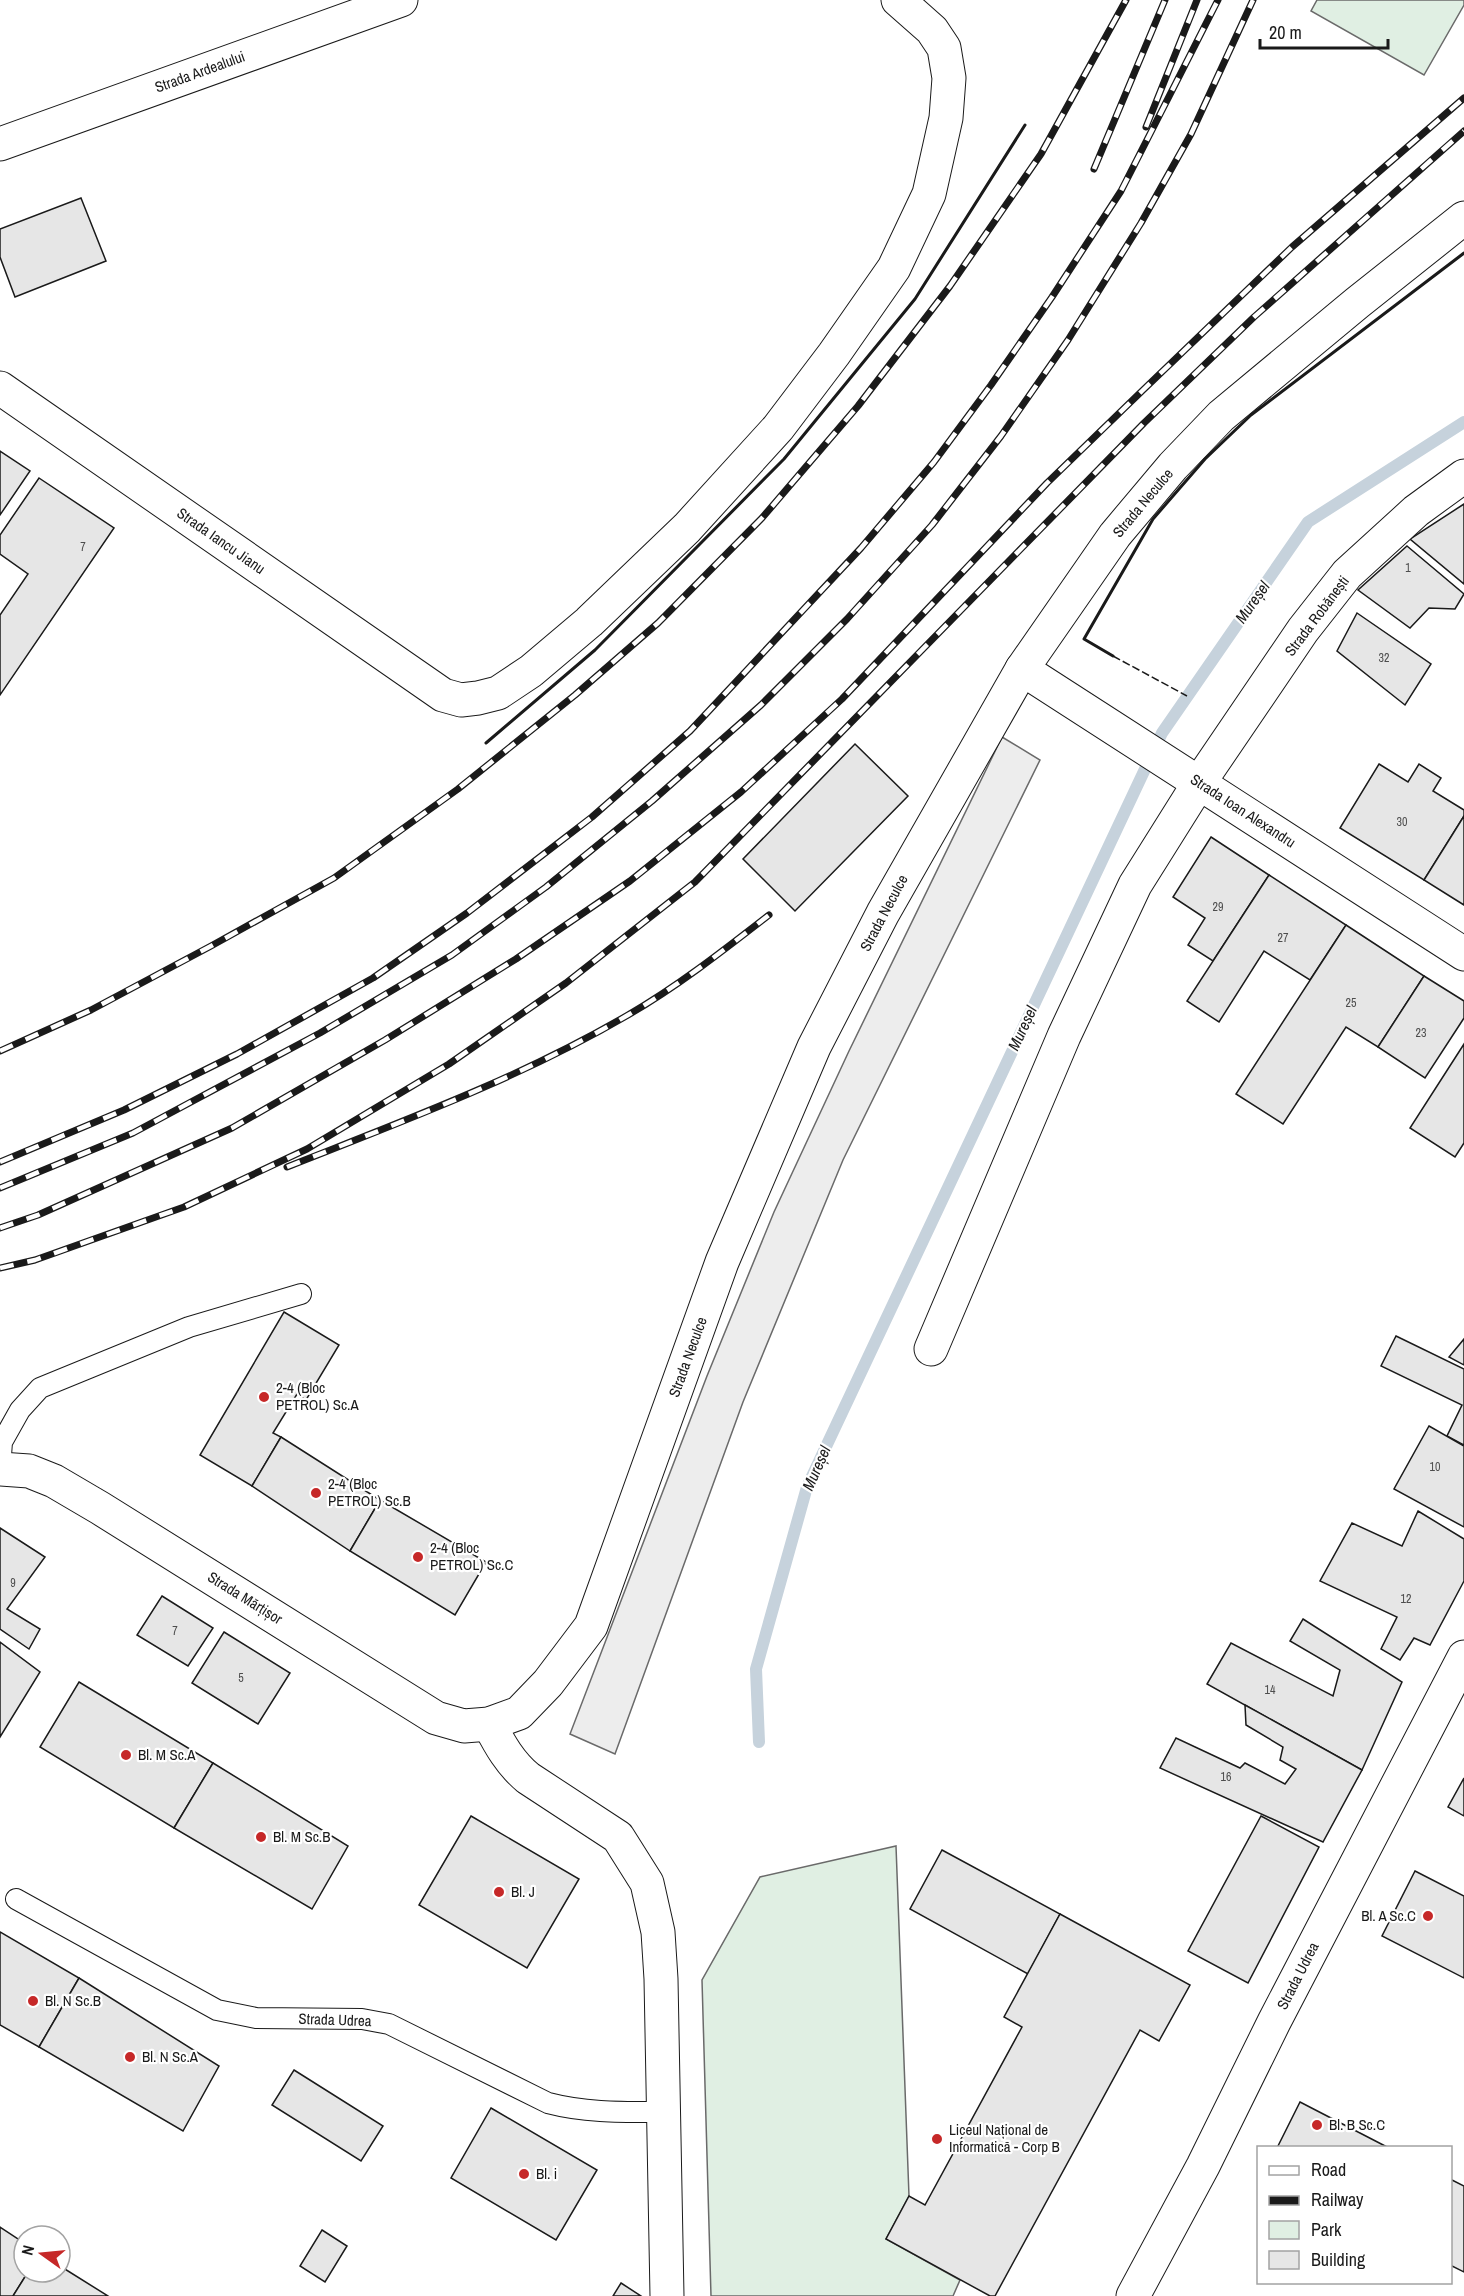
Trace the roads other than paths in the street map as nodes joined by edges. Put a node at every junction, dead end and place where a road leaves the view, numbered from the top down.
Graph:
1 (401, 0) edge
2 (898, 0) edge
3 (0, 144) edge
4 (1464, 218) edge
5 (0, 388) edge
6 (1464, 476) edge
7 (1022, 669) junction
8 (1199, 783) junction
9 (1464, 954) edge
10 (301, 1294) dead end
11 (932, 1348) dead end
12 (0, 1469) edge
13 (1464, 1657) edge
14 (489, 1724) junction
15 (15, 1899) dead end
16 (664, 2112) junction
17 (667, 2296) edge
18 (1133, 2296) edge

1 - 3 street, Strada Ardealului
2 - 5 street, Strada Iancu Jianu
4 - 7 street, Strada Neculce
6 - 8 street, Strada Robănești
7 - 8 street, Strada Ioan Alexandru
7 - 14 street, Strada Neculce
8 - 9 street, Strada Ioan Alexandru
8 - 11 street, Strada Robănești
10 - 12 lane
12 - 14 street, Strada Mărțișor
13 - 18 street, Strada Udrea
14 - 16 street
15 - 16 lane, Strada Udrea
16 - 17 street

